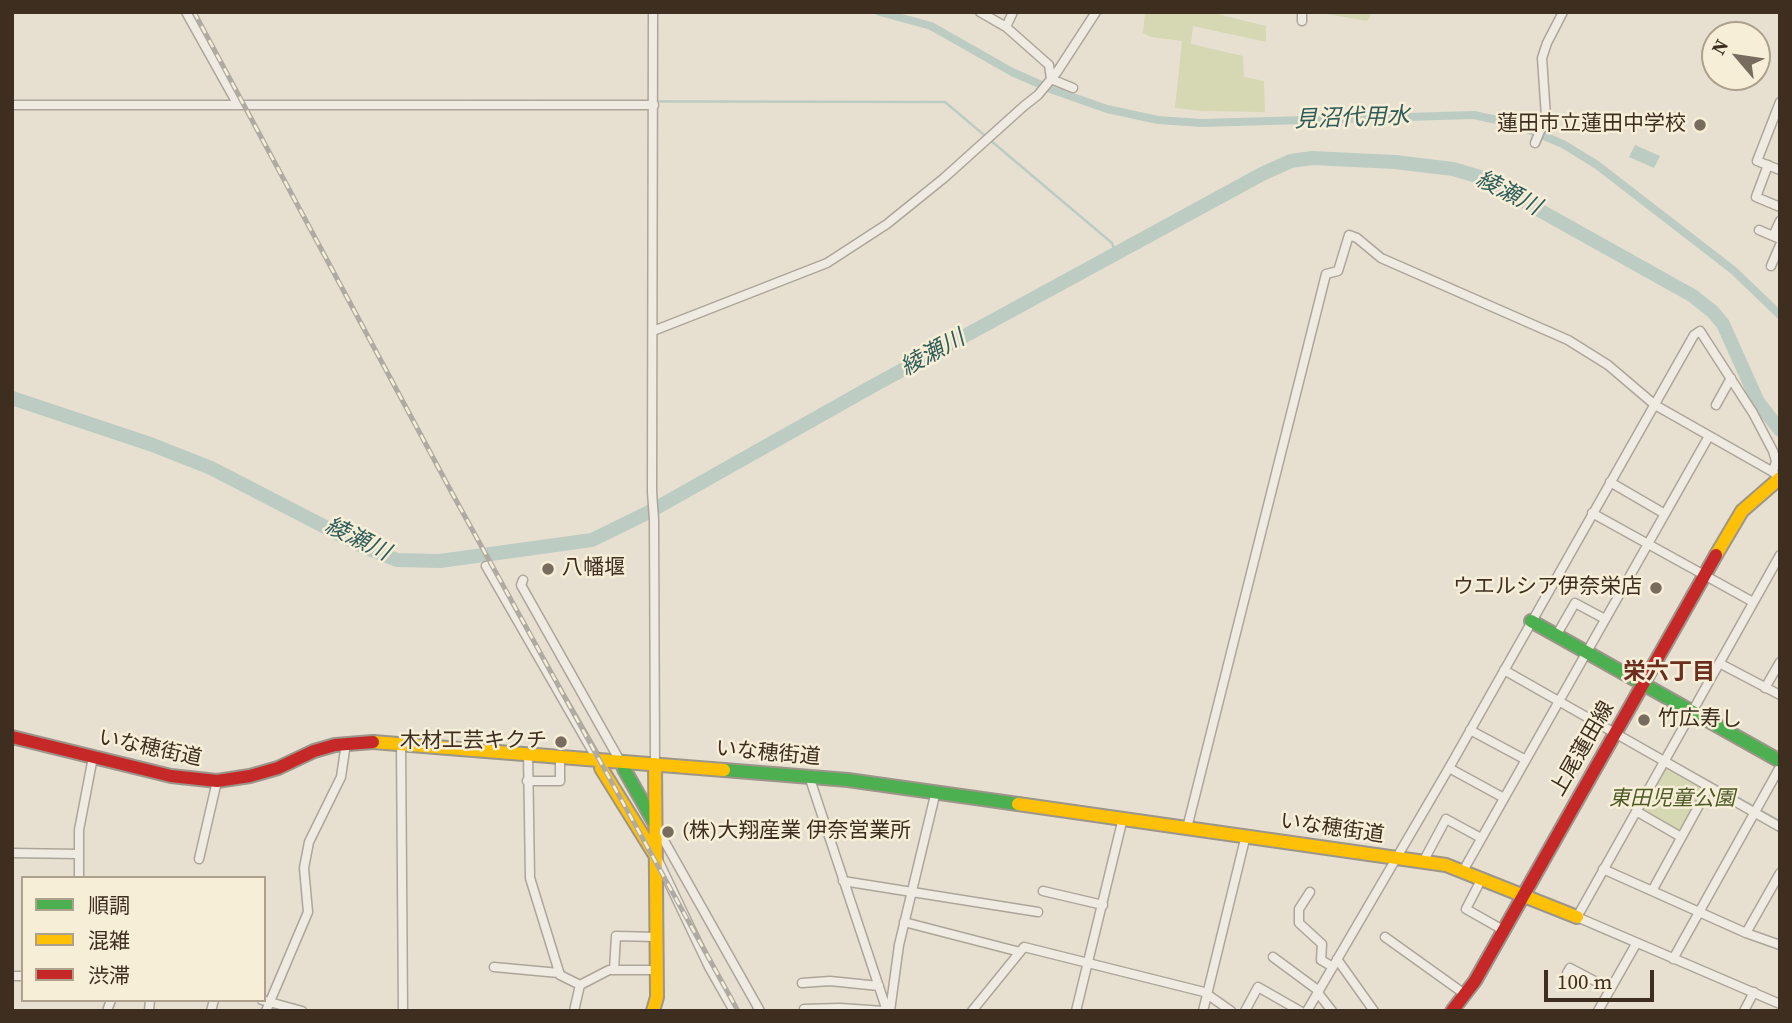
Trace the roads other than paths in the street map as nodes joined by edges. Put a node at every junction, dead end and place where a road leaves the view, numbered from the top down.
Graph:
1 (186, 12) edge
2 (653, 12) edge
3 (980, 12) edge
4 (1013, 12) edge
5 (1096, 12) edge
6 (1563, 12) edge
7 (1006, 27) junction
8 (1049, 81) junction
9 (1073, 88) dead end
10 (1780, 102) edge
11 (12, 105) edge
12 (654, 105) junction
13 (238, 106) junction
14 (1536, 141) dead end
15 (1768, 165) junction
16 (1780, 170) edge
17 (1780, 207) edge
18 (1780, 220) edge
19 (1759, 230) dead end
20 (1777, 238) edge
21 (1780, 244) edge
22 (1771, 266) dead end
23 (653, 331) junction
24 (1731, 378) junction
25 (1655, 405) junction
26 (1716, 405) dead end
27 (1709, 436) junction
28 (1777, 476) edge
29 (1610, 482) junction
30 (1592, 513) junction
31 (1665, 514) junction
32 (1647, 544) junction
33 (1780, 555) edge
34 (486, 566) dead end
35 (1703, 575) junction
36 (523, 580) dead end
37 (1753, 602) junction
38 (1605, 620) junction
39 (1531, 621) junction
40 (1556, 636) junction
41 (1586, 652) junction
42 (1780, 662) edge
43 (1719, 663) junction
44 (1504, 670) junction
45 (1642, 684) junction
46 (1765, 688) junction
47 (1780, 695) edge
48 (1559, 701) junction
49 (1692, 712) junction
50 (1470, 730) junction
51 (1614, 733) junction
52 (12, 737) edge
53 (401, 742) junction
54 (346, 743) junction
55 (528, 752) junction
56 (560, 756) junction
57 (93, 757) junction
58 (1525, 760) junction
59 (1664, 761) junction
60 (1780, 761) edge
61 (599, 764) junction
62 (655, 764) junction
63 (622, 765) junction
64 (1780, 767) edge
65 (1449, 768) junction
66 (808, 776) junction
67 (217, 780) junction
68 (527, 781) junction
69 (1709, 787) junction
70 (936, 792) junction
71 (1504, 798) junction
72 (1636, 811) junction
73 (1755, 813) junction
74 (1123, 818) junction
75 (656, 825) junction
76 (1780, 827) edge
77 (1187, 828) junction
78 (1246, 835) junction
79 (1681, 837) junction
80 (1481, 838) junction
81 (12, 853) edge
82 (78, 855) junction
83 (656, 855) junction
84 (1396, 858) junction
85 (199, 859) dead end
86 (1423, 862) junction
87 (1604, 869) junction
88 (1464, 870) junction
89 (1780, 873) edge
90 (79, 876) edge
91 (1482, 878) junction
92 (843, 881) junction
93 (911, 890) junction
94 (1043, 891) dead end
95 (1652, 891) junction
96 (1310, 892) dead end
97 (1522, 895) junction
98 (1103, 905) junction
99 (1038, 912) dead end
100 (1699, 912) junction
101 (1577, 917) junction
102 (904, 922) junction
103 (1503, 930) junction
104 (1746, 933) junction
105 (656, 937) junction
106 (1385, 937) dead end
107 (1636, 944) junction
108 (1780, 945) edge
109 (1020, 952) junction
110 (1273, 957) dead end
111 (1337, 959) junction
112 (1673, 959) junction
113 (1088, 963) junction
114 (494, 967) dead end
115 (1333, 967) junction
116 (614, 970) junction
117 (657, 970) junction
118 (559, 973) junction
119 (1567, 973) dead end
120 (802, 983) dead end
121 (580, 985) junction
122 (878, 986) junction
123 (1610, 989) junction
124 (1319, 992) junction
125 (1754, 992) junction
126 (1208, 993) junction
127 (1466, 995) junction
128 (266, 1004) edge
129 (1780, 1004) edge
130 (804, 1009) edge
131 (302, 1011) edge
132 (403, 1011) edge
133 (574, 1011) edge
134 (653, 1011) edge
135 (734, 1011) edge
136 (761, 1011) edge
137 (887, 1011) edge
138 (972, 1011) edge
139 (1076, 1011) edge
140 (1203, 1011) edge
141 (1231, 1011) edge
142 (1245, 1011) edge
143 (1300, 1011) edge
144 (1307, 1011) edge
145 (1332, 1011) edge
146 (1374, 1011) edge
147 (1452, 1011) edge
148 (1598, 1011) edge
149 (1744, 1011) edge

1 - 13 street
2 - 12 street
3 - 7 street
4 - 7 street
5 - 8 street
6 - 14 street
7 - 8 street
8 - 9 street
8 - 23 street
10 - 15 street
11 - 13 street
12 - 13 street
12 - 23 street
15 - 16 street
15 - 17 street
18 - 20 street
19 - 20 street
21 - 22 street
23 - 62 street
24 - 25 street
24 - 26 street
24 - 28 street
25 - 27 street
25 - 29 street
25 - 77 street
27 - 28 street
27 - 31 street
28 - 35 street, 上尾蓮田線
29 - 30 street
29 - 31 street
30 - 32 street
30 - 39 street
31 - 32 street
32 - 35 street
32 - 38 street
33 - 37 street
34 - 61 street
35 - 37 street
35 - 45 street, 上尾蓮田線
36 - 63 street
37 - 43 street
38 - 40 street
38 - 41 street
39 - 40 street
39 - 44 street
40 - 41 street
41 - 45 street
41 - 48 street
42 - 46 street
43 - 46 street
43 - 49 street
44 - 48 street
44 - 50 street
45 - 49 street
45 - 51 street, 上尾蓮田線
46 - 47 street
48 - 51 street
48 - 58 street
49 - 59 street
49 - 60 street
50 - 58 street
50 - 65 street
51 - 59 street
51 - 97 street, 上尾蓮田線
52 - 57 street, いな穂街道
53 - 54 street, いな穂街道
53 - 55 street, いな穂街道
53 - 132 street
54 - 67 street, いな穂街道
54 - 128 street
55 - 56 street, いな穂街道
55 - 68 street
56 - 61 street, いな穂街道
56 - 68 street
57 - 67 street, いな穂街道
57 - 82 street
58 - 71 street
59 - 69 street
59 - 72 street
61 - 63 street, いな穂街道
61 - 83 street
62 - 63 street, いな穂街道
62 - 66 street, いな穂街道
62 - 75 street
63 - 75 street
64 - 73 street
65 - 71 street
65 - 84 street
66 - 70 street, いな穂街道
66 - 92 street
67 - 85 street
68 - 118 street
69 - 73 street
69 - 79 street
70 - 74 street, いな穂街道
70 - 93 street
71 - 80 street
72 - 79 street
72 - 87 street
73 - 76 street
73 - 100 street
74 - 77 street, いな穂街道
74 - 98 street
75 - 83 street
75 - 136 street
77 - 78 street, いな穂街道
78 - 84 street, いな穂街道
78 - 126 street
79 - 95 street
80 - 86 street
80 - 88 street
81 - 82 street
82 - 90 street
83 - 105 street
83 - 135 street
84 - 86 street, いな穂街道
84 - 111 street
86 - 88 street, いな穂街道
87 - 95 street
87 - 101 street
88 - 91 street, いな穂街道
89 - 104 street
91 - 97 street, いな穂街道
91 - 103 street
92 - 93 street
92 - 122 street
93 - 99 street
93 - 102 street
94 - 98 street
95 - 100 street
96 - 115 street
97 - 101 street, いな穂街道
97 - 103 street, 上尾蓮田線
98 - 113 street
100 - 104 street
100 - 112 street
101 - 107 street
102 - 109 street
102 - 137 street
103 - 127 street, 上尾蓮田線
104 - 108 street
105 - 116 street
105 - 117 street
106 - 127 street
107 - 112 street
107 - 123 street
109 - 113 street
109 - 138 street
110 - 124 street
111 - 115 street
111 - 146 street
112 - 125 street
113 - 126 street
113 - 139 street
114 - 118 street
115 - 124 street
116 - 117 street
116 - 121 street
117 - 134 street
118 - 121 street
119 - 123 street
120 - 122 street
121 - 133 street
122 - 137 street
123 - 148 street
124 - 144 street
124 - 145 street
125 - 129 street
125 - 149 street
126 - 140 street
126 - 141 street
127 - 147 street, 上尾蓮田線
128 - 131 street
130 - 137 street
142 - 143 street

